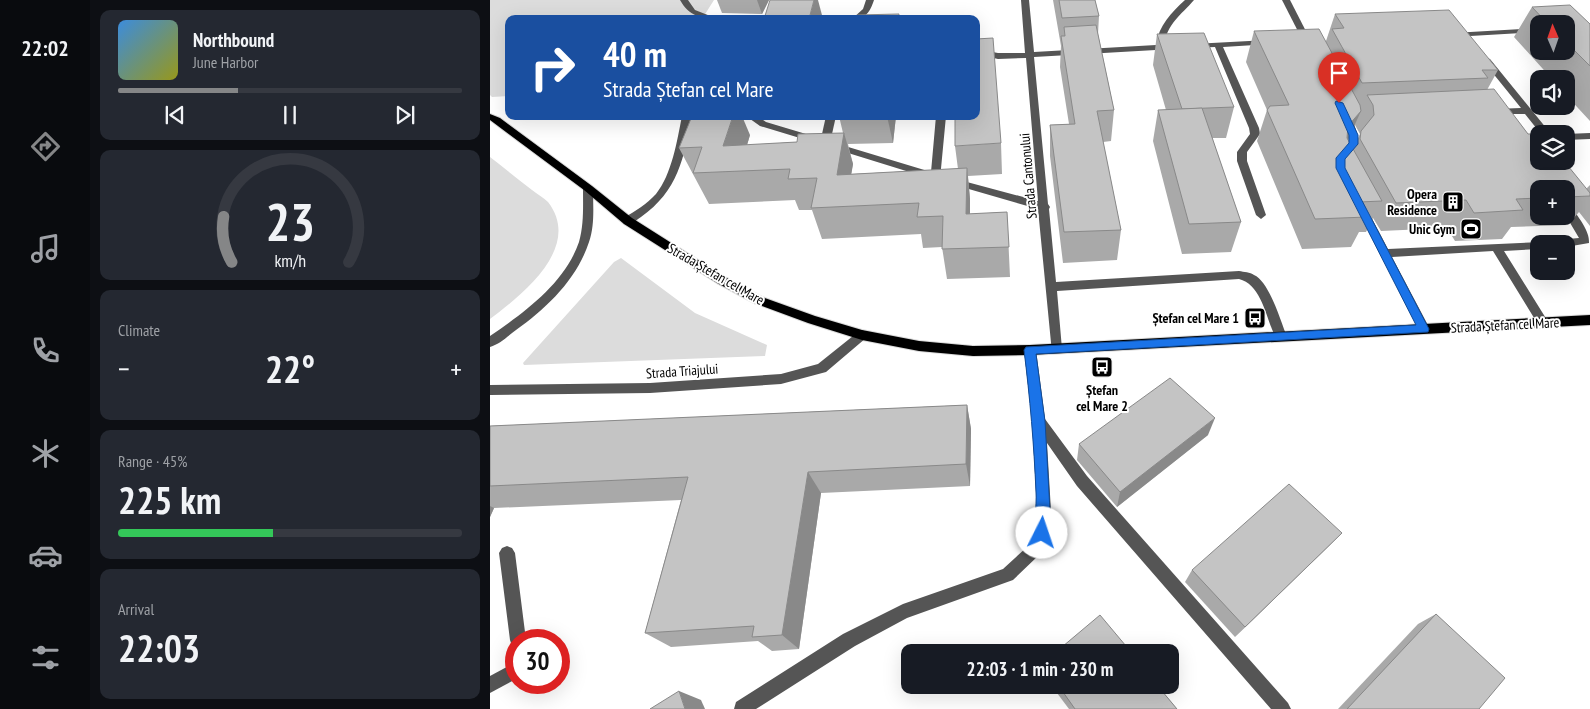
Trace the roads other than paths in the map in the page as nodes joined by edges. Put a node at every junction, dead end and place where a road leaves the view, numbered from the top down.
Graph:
1 (684, 0) edge
2 (870, 0) edge
3 (1026, 0) edge
4 (1190, 0) edge
5 (1286, 0) edge
6 (698, 15) edge
7 (860, 15) edge
8 (1530, 30) edge
9 (1465, 34) junction
10 (1445, 35) edge
11 (1277, 42) edge
12 (1471, 42) edge
13 (1218, 45) junction
14 (1160, 47) junction
15 (980, 52) edge
16 (1031, 54) junction
17 (1484, 57) edge
18 (1315, 58) edge
19 (1527, 111) junction
20 (1479, 113) edge
21 (492, 116) edge
22 (1348, 116) edge
23 (687, 120) edge
24 (756, 120) edge
25 (830, 120) edge
26 (941, 120) edge
27 (1539, 125) edge
28 (1575, 136) edge
29 (1590, 136) edge
30 (825, 143) junction
31 (1340, 168) edge
32 (936, 177) junction
33 (588, 188) junction
34 (1358, 202) edge
35 (1045, 207) junction
36 (1261, 215) dead end
37 (628, 221) junction
38 (1575, 221) edge
39 (1575, 242) edge
40 (1530, 246) edge
41 (1496, 248) junction
42 (1384, 254) junction
43 (1051, 287) junction
44 (1590, 320) edge
45 (1543, 323) junction
46 (1424, 329) junction
47 (862, 335) junction
48 (1281, 336) junction
49 (490, 342) edge
50 (1056, 349) junction
51 (1030, 350) junction
52 (490, 390) edge
53 (1039, 421) junction
54 (507, 552) dead end
55 (517, 629) edge
56 (505, 676) edge
57 (490, 685) edge
58 (742, 708) dead end
59 (1282, 709) edge

1 - 6 street
2 - 7 street
3 - 16 street, Strada Cantonului
4 - 14 street
5 - 18 street
8 - 9 street
9 - 10 street
9 - 12 street
11 - 13 street
13 - 14 street
13 - 36 street
14 - 16 street
15 - 16 street
16 - 35 street, Strada Cantonului
17 - 19 street
19 - 20 street
19 - 27 street
21 - 33 main road, Strada Ștefan cel Mare
22 - 31 street
23 - 37 street
24 - 30 street
25 - 30 street
26 - 32 street
28 - 29 street
30 - 32 street
32 - 35 street
33 - 37 main road, Strada Ștefan cel Mare
33 - 49 street
34 - 42 street
35 - 43 street, Strada Cantonului
37 - 47 main road, Strada Ștefan cel Mare
38 - 39 street
40 - 41 street
41 - 42 street
41 - 45 street
42 - 46 street
43 - 48 street
43 - 50 street, Strada Cantonului
44 - 45 main road, Strada Ștefan cel Mare
45 - 46 main road, Strada Ștefan cel Mare
46 - 48 main road, Strada Ștefan cel Mare
47 - 51 main road, Strada Ștefan cel Mare
47 - 52 street, Strada Triajului
48 - 50 main road, Strada Ștefan cel Mare
50 - 51 main road, Strada Ștefan cel Mare
51 - 53 street
53 - 58 street
53 - 59 street
54 - 55 street
56 - 57 street

